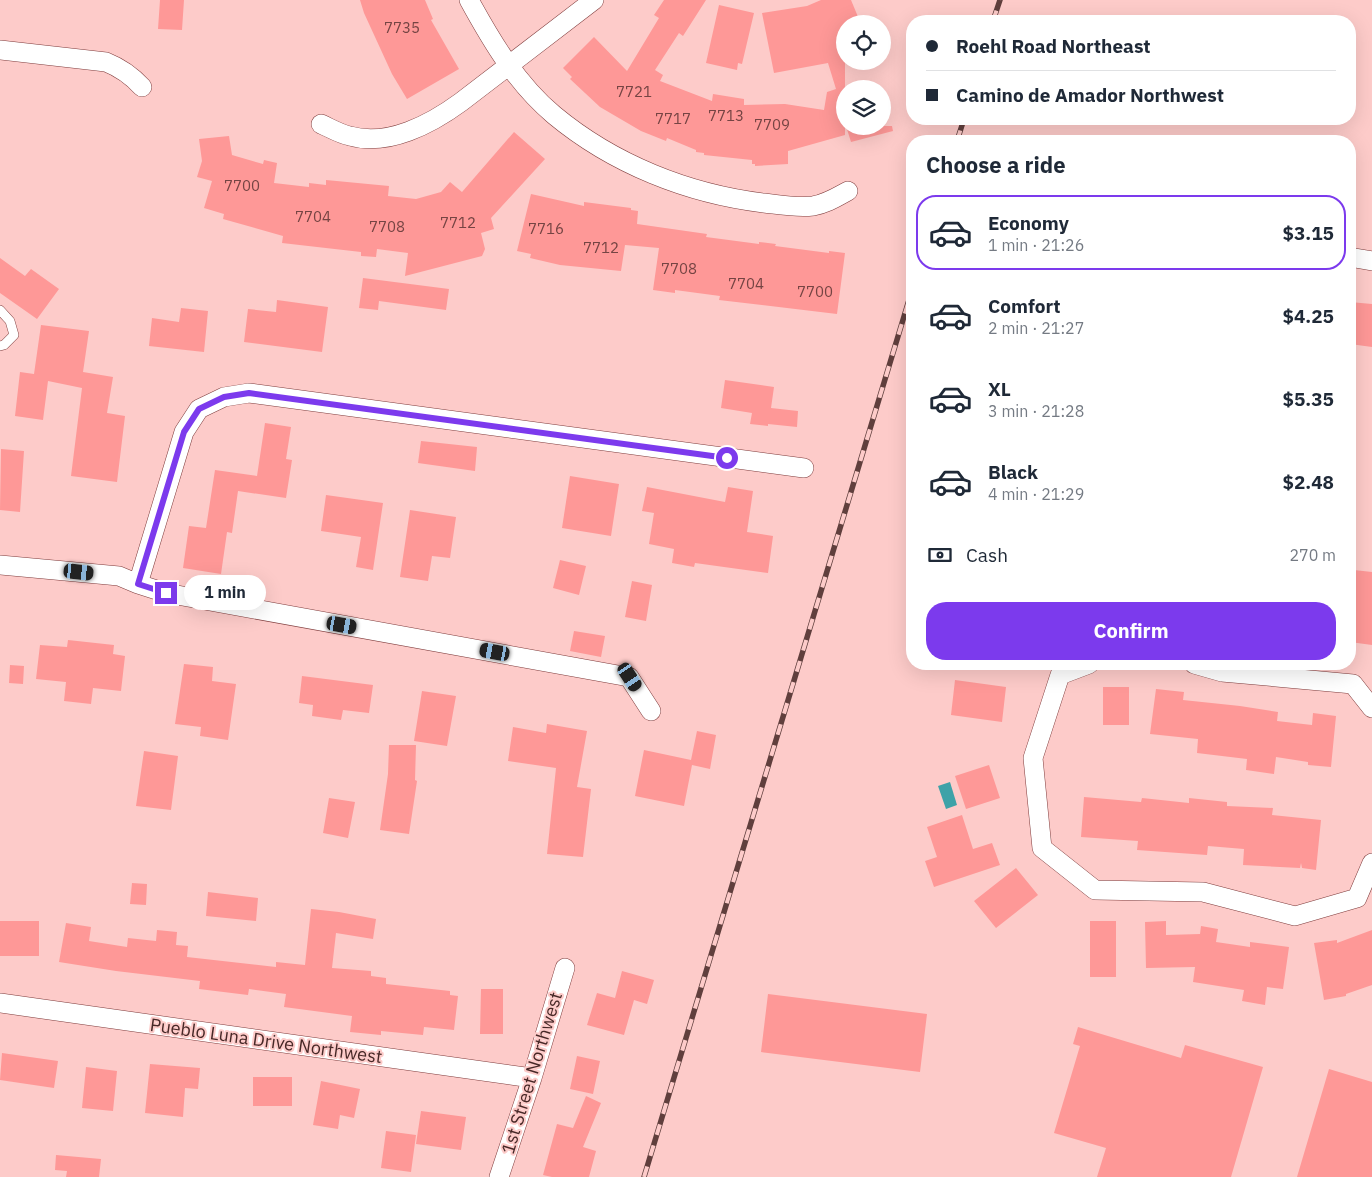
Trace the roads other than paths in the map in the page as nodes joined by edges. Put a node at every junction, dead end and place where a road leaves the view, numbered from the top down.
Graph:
1 (469, 0) edge
2 (594, 0) edge
3 (0, 50) edge
4 (509, 66) junction
5 (142, 87) dead end
6 (321, 124) dead end
7 (848, 191) dead end
8 (0, 310) edge
9 (0, 346) edge
10 (804, 468) dead end
11 (0, 565) edge
12 (138, 584) junction
13 (1073, 670) edge
14 (1215, 670) edge
15 (1372, 708) edge
16 (651, 711) dead end
17 (1372, 863) edge
18 (565, 968) dead end
19 (0, 1003) edge
20 (532, 1078) junction
21 (499, 1177) edge

1 - 4 street
2 - 4 street
3 - 5 street
4 - 6 street
4 - 7 street
8 - 9 lane
10 - 12 street
11 - 12 street
12 - 16 street
13 - 17 street
14 - 15 street
18 - 20 street, 1st Street Northwest
19 - 20 street, Pueblo Luna Drive Northwest
20 - 21 street, 1st Street Northwest

